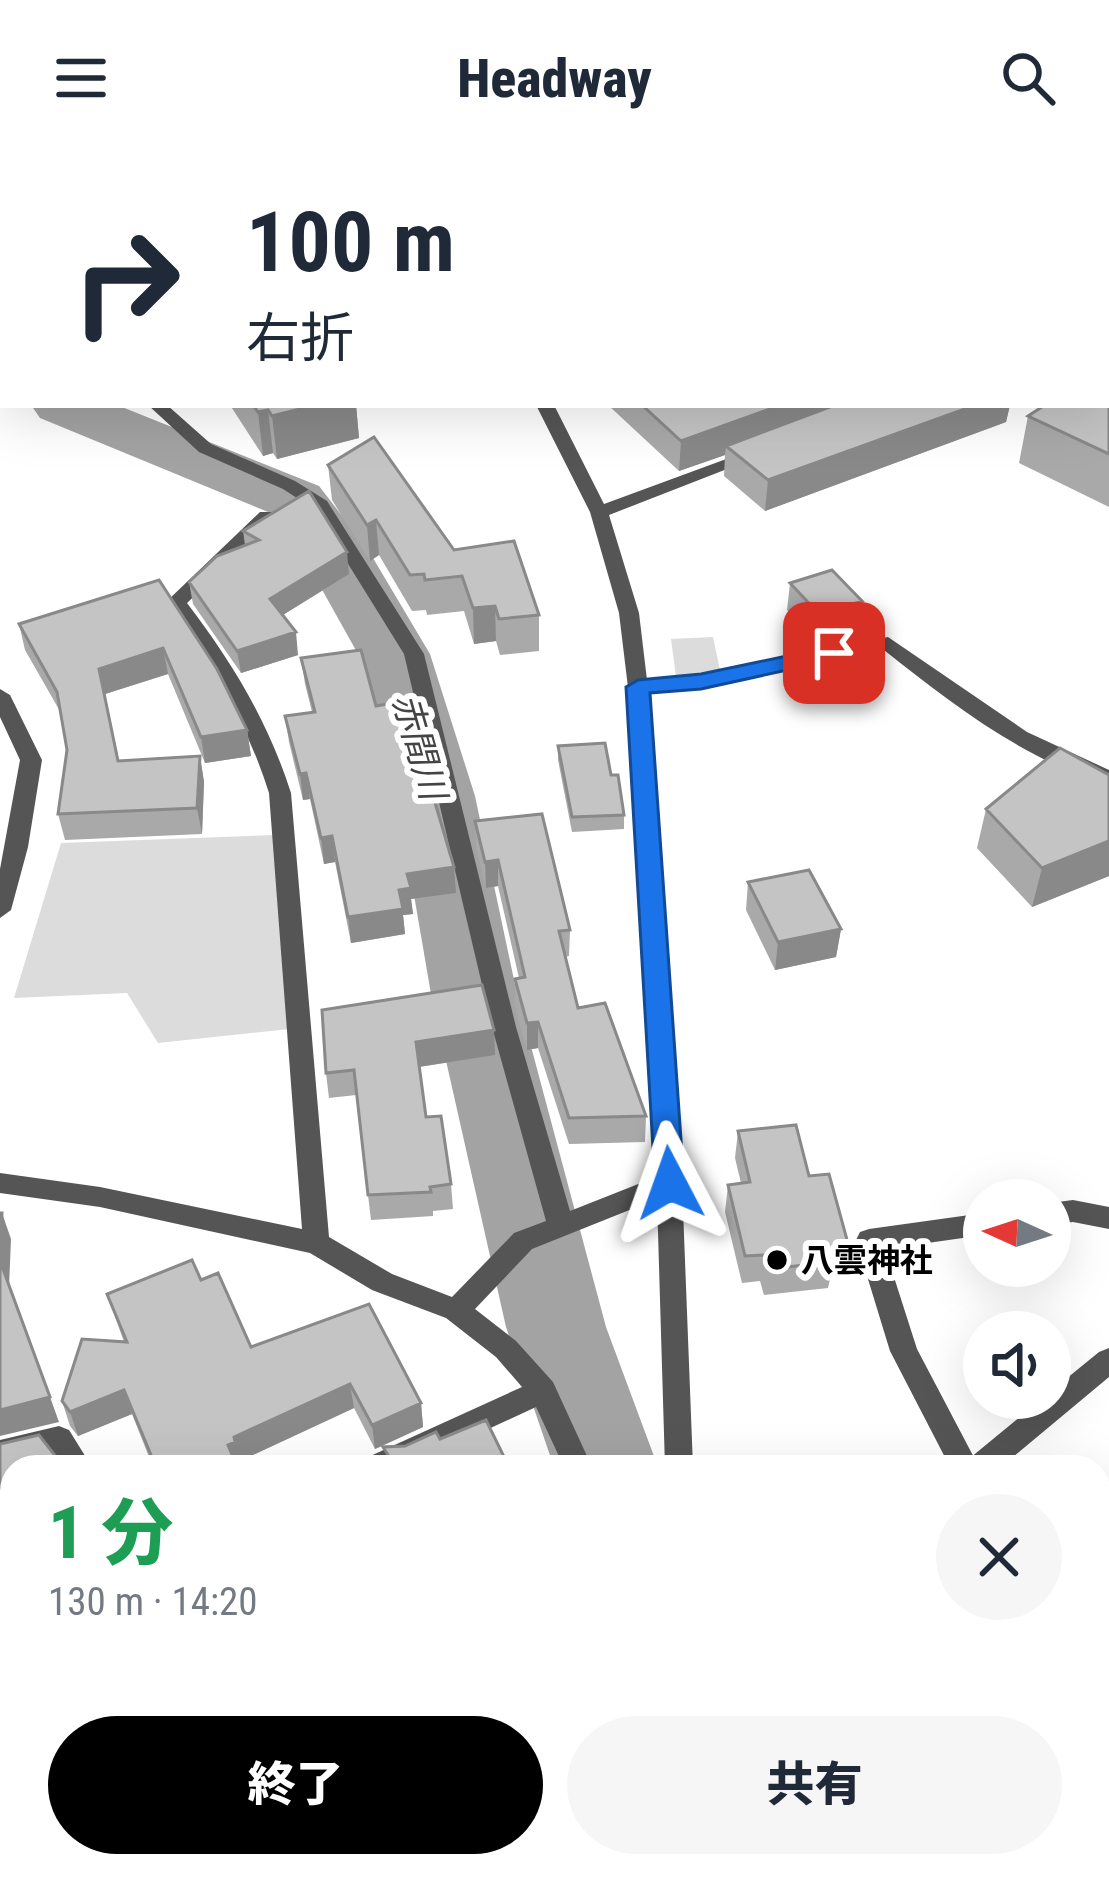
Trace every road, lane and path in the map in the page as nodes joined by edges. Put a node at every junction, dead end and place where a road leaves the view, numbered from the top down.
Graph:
1 (160, 408) edge
2 (546, 408) edge
3 (777, 446) edge
4 (598, 512) junction
5 (267, 516) edge
6 (638, 687) junction
7 (0, 695) edge
8 (1109, 778) edge
9 (0, 910) edge
10 (0, 1183) edge
11 (670, 1183) junction
12 (1071, 1211) edge
13 (1109, 1219) edge
14 (963, 1227) edge
15 (544, 1233) junction
16 (316, 1243) junction
17 (456, 1310) junction
18 (1109, 1360) edge
19 (543, 1391) junction
20 (0, 1453) edge
21 (70, 1455) edge
22 (402, 1455) edge
23 (572, 1455) edge
24 (679, 1455) edge
25 (958, 1455) edge
26 (994, 1455) edge

1 - 15 street
2 - 4 street
3 - 4 street
4 - 6 street
5 - 16 street
6 - 8 street
6 - 11 street
7 - 9 street
10 - 16 street
11 - 15 street
11 - 24 street
12 - 13 street
14 - 25 street
15 - 17 street
16 - 17 street
17 - 19 street
18 - 26 street
19 - 22 street
19 - 23 street
20 - 21 street

